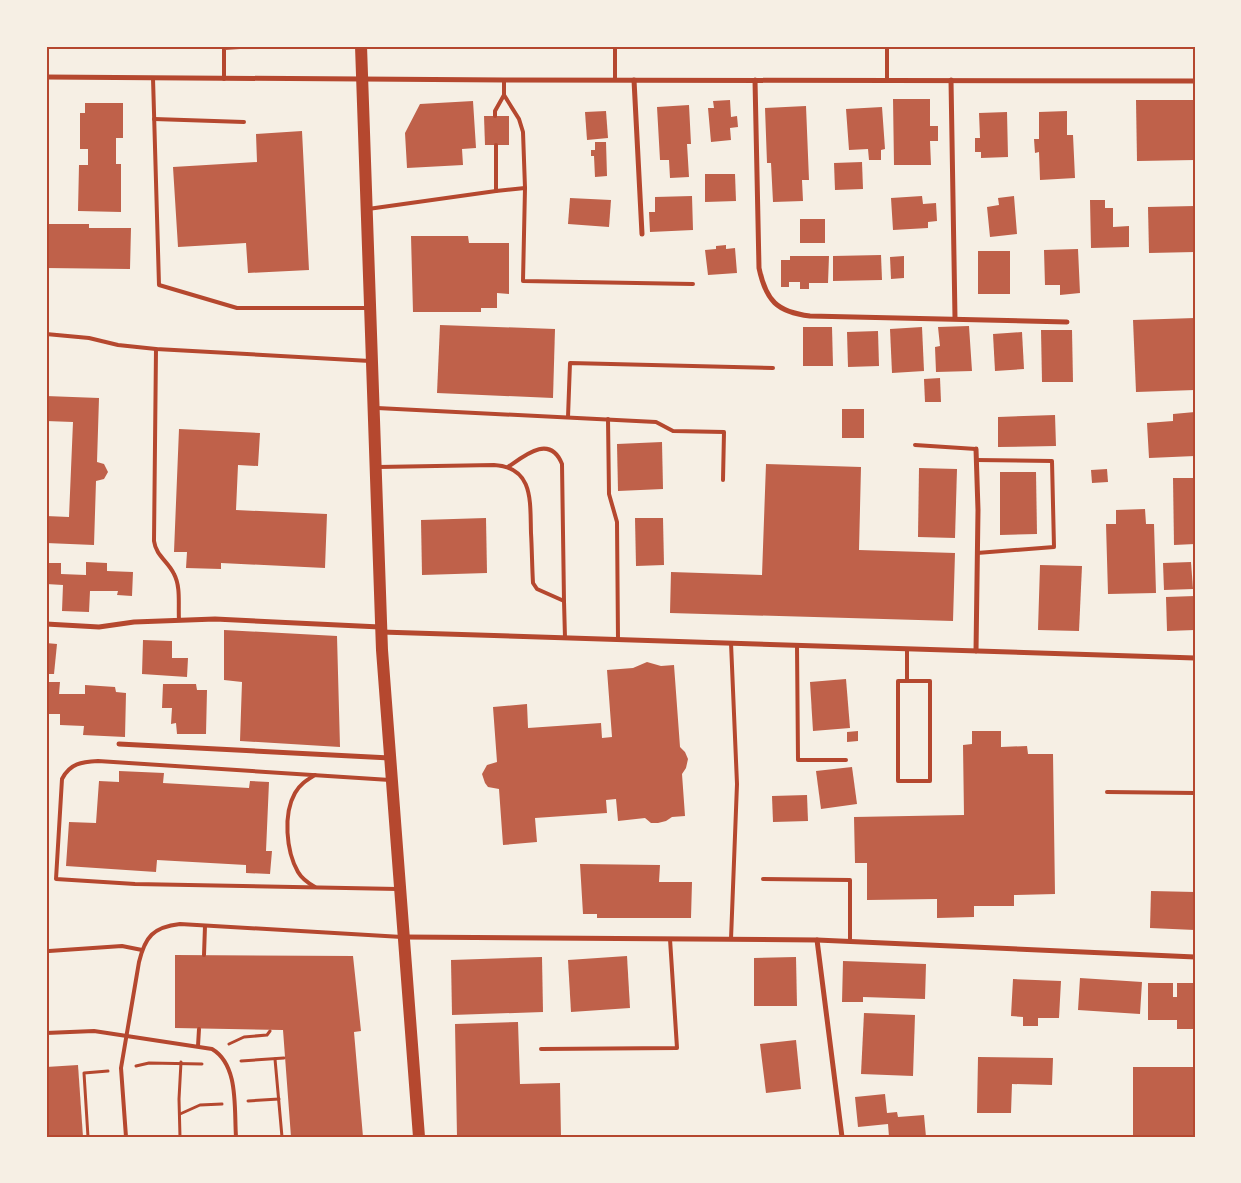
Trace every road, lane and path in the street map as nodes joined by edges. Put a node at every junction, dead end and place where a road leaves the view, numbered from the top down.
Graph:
1 (256, 46) edge
2 (361, 46) edge
3 (550, 46) edge
4 (570, 46) edge
5 (615, 46) edge
6 (887, 46) edge
7 (223, 47) edge
8 (46, 77) edge
9 (153, 78) junction
10 (224, 79) junction
11 (364, 79) junction
12 (504, 80) junction
13 (615, 80) junction
14 (634, 80) junction
15 (755, 80) junction
16 (887, 80) junction
17 (951, 80) junction
18 (1195, 81) edge
19 (504, 95) junction
20 (495, 116) dead end
21 (154, 119) junction
22 (244, 122) dead end
23 (496, 145) dead end
24 (525, 188) junction
25 (496, 190) junction
26 (368, 209) junction
27 (642, 234) dead end
28 (692, 284) dead end
29 (371, 308) junction
30 (955, 318) junction
31 (1066, 322) dead end
32 (46, 334) edge
33 (156, 349) junction
34 (373, 362) junction
35 (773, 368) dead end
36 (374, 407) junction
37 (568, 417) junction
38 (608, 419) junction
39 (915, 446) dead end
40 (976, 449) joint
41 (976, 460) junction
42 (508, 467) junction
43 (376, 468) junction
44 (723, 480) dead end
45 (977, 553) junction
46 (564, 601) junction
47 (179, 620) junction
48 (46, 624) edge
49 (381, 630) junction
50 (565, 638) junction
51 (618, 640) junction
52 (731, 643) junction
53 (797, 646) junction
54 (907, 649) junction
55 (976, 651) junction
56 (1195, 658) edge
57 (906, 681) junction
58 (119, 744) dead end
59 (390, 758) junction
60 (846, 760) dead end
61 (315, 775) junction
62 (392, 780) junction
63 (1107, 792) dead end
64 (1195, 793) edge
65 (763, 879) dead end
66 (315, 887) junction
67 (400, 889) junction
68 (206, 926) junction
69 (404, 937) junction
70 (670, 939) junction
71 (731, 939) junction
72 (817, 940) junction
73 (850, 942) junction
74 (142, 950) junction
75 (48, 951) dead end
76 (204, 955) dead end
77 (1195, 957) edge
78 (199, 1028) dead end
79 (270, 1031) dead end
80 (46, 1033) edge
81 (126, 1036) junction
82 (183, 1044) junction
83 (198, 1046) junction
84 (541, 1049) dead end
85 (218, 1052) junction
86 (275, 1058) junction
87 (284, 1058) dead end
88 (181, 1064) junction
89 (228, 1065) junction
90 (121, 1068) junction
91 (88, 1137) edge
92 (126, 1137) edge
93 (180, 1137) edge
94 (236, 1137) edge
95 (282, 1137) edge
96 (419, 1137) edge
97 (842, 1137) edge

1 - 7 lane
2 - 11 main road
3 - 4 lane
5 - 13 lane
6 - 16 lane
7 - 10 lane
8 - 9 street
9 - 10 street
9 - 21 lane
10 - 11 street
11 - 12 street
11 - 26 main road
12 - 13 street
12 - 19 lane
13 - 14 street
14 - 15 street
14 - 27 street
15 - 16 street
15 - 30 street
16 - 17 street
17 - 18 street
17 - 30 street
19 - 20 lane
19 - 24 lane
21 - 22 lane
21 - 29 lane
23 - 25 lane
24 - 25 lane
24 - 28 lane
25 - 26 lane
26 - 29 main road
29 - 34 main road
30 - 31 street
32 - 33 lane
33 - 34 lane
33 - 47 lane
34 - 36 main road
35 - 37 lane
36 - 37 lane
36 - 43 main road
37 - 38 lane
38 - 44 lane
38 - 51 lane
39 - 40 lane
40 - 41 street
41 - 45 street
41 - 45 lane
42 - 43 lane
42 - 46 lane
42 - 46 lane
43 - 49 main road
45 - 55 street
46 - 50 lane
47 - 48 street
47 - 49 street
49 - 50 street
49 - 59 main road
50 - 51 street
51 - 52 street
52 - 53 street
52 - 71 lane
53 - 54 street
53 - 60 lane
54 - 55 street
54 - 57 lane
55 - 56 street
57 - 57 lane
58 - 59 street
59 - 62 main road
61 - 62 lane
61 - 66 lane
61 - 66 lane
62 - 67 main road
63 - 64 lane
65 - 73 lane
66 - 67 lane
67 - 69 main road
68 - 69 lane
68 - 74 lane
68 - 76 lane
69 - 70 street
69 - 96 main road
70 - 71 street
70 - 84 lane
71 - 72 street
72 - 73 street
72 - 97 street
73 - 77 street
74 - 75 lane
74 - 81 lane
78 - 83 lane
79 - 85 path
80 - 81 lane
81 - 82 lane
81 - 90 lane
82 - 83 lane
82 - 88 path
83 - 85 lane
85 - 88 path
85 - 89 lane
86 - 87 path
86 - 89 path
86 - 95 path
88 - 90 path
88 - 93 path
89 - 94 lane
90 - 91 path
90 - 92 lane

